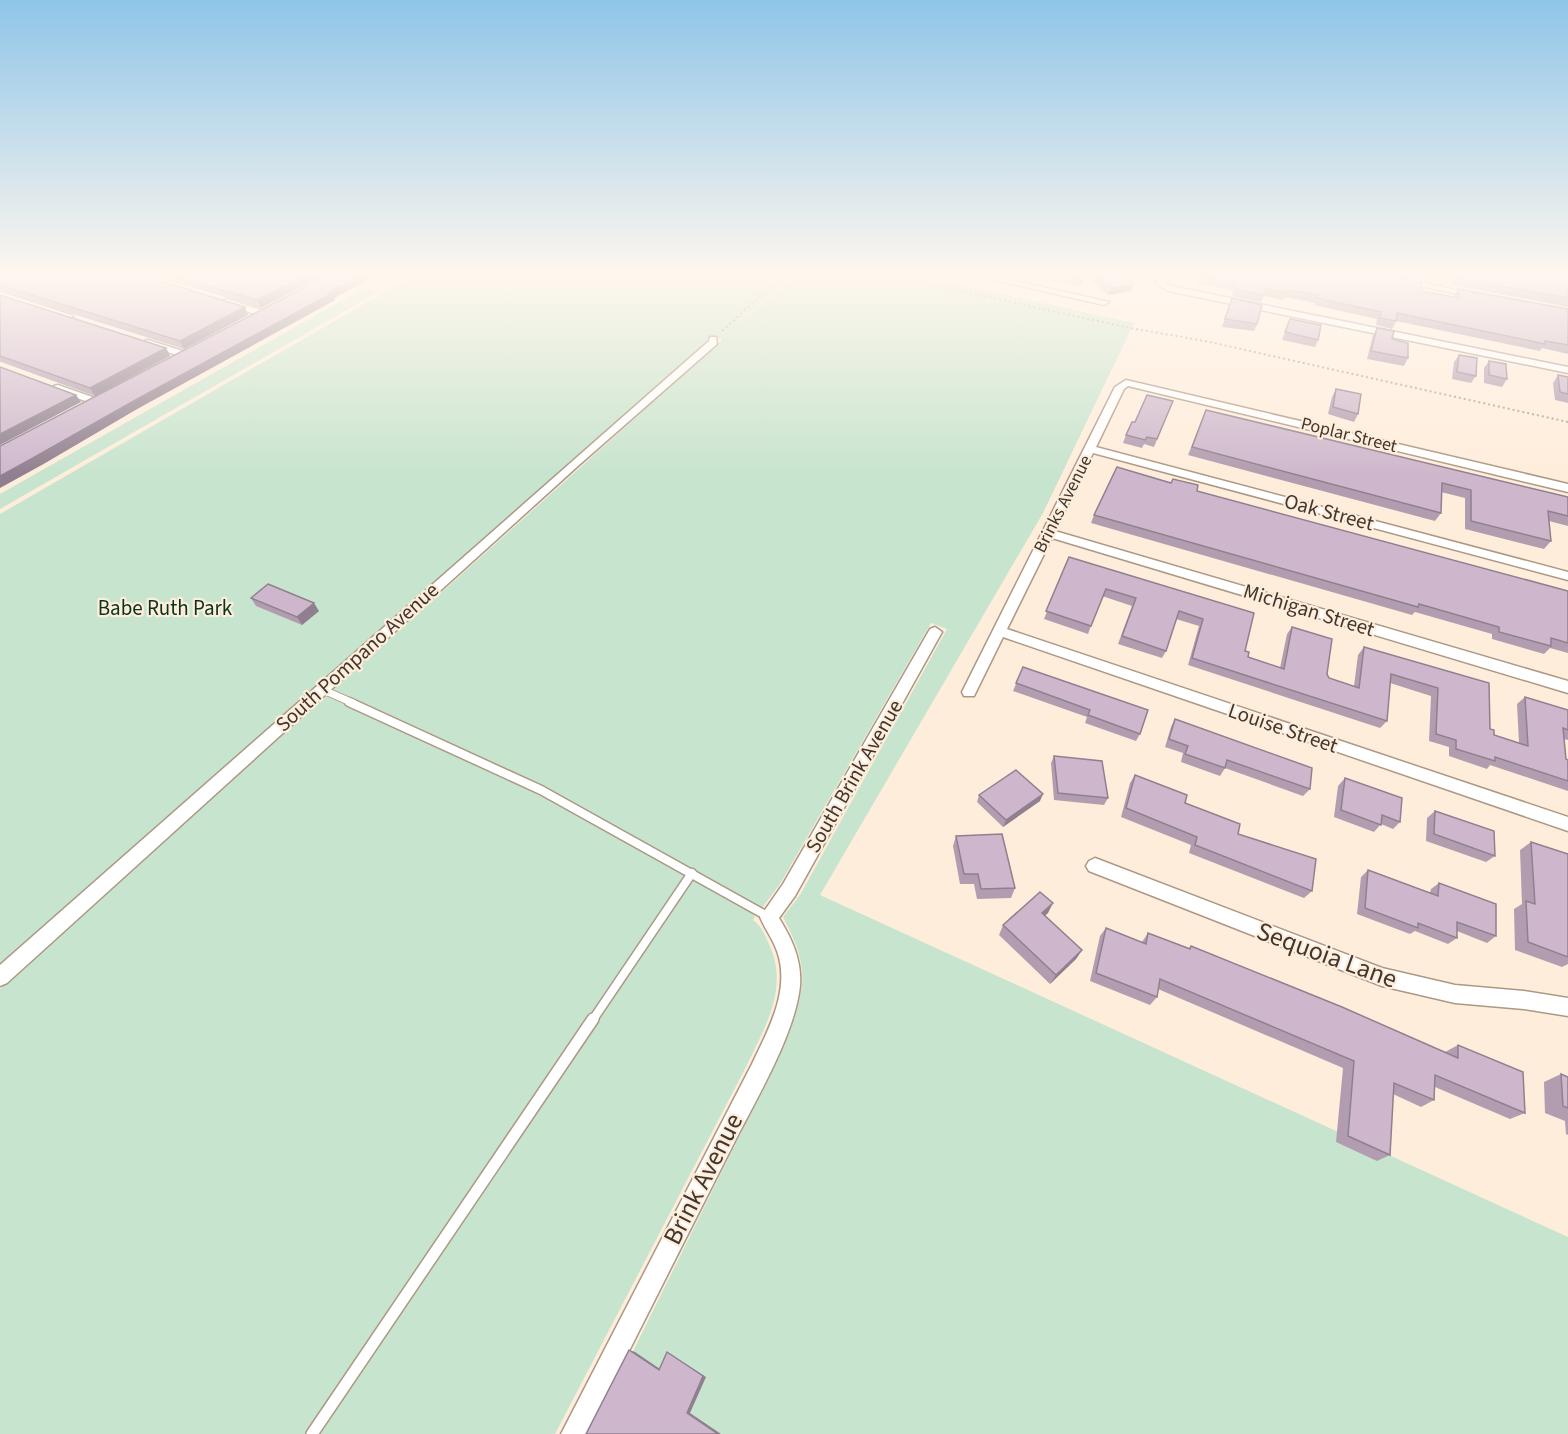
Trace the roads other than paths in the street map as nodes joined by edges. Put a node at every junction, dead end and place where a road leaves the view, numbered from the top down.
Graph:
1 (142, 341) edge
2 (714, 341) edge
3 (1426, 341) edge
4 (192, 349) edge
5 (1568, 370) edge
6 (1130, 383) joint
7 (52, 386) edge
8 (84, 407) edge
9 (1091, 449) junction
10 (1568, 488) edge
11 (1049, 533) junction
12 (1568, 576) edge
13 (999, 631) junction
14 (935, 632) dead end
15 (1568, 687) edge
16 (321, 689) junction
17 (969, 692) dead end
18 (1568, 824) edge
19 (1095, 866) dead end
20 (692, 873) junction
21 (769, 917) junction
22 (0, 977) edge
23 (1568, 1007) edge
24 (312, 1434) edge
25 (573, 1434) edge

1 - 4 street
2 - 16 street, South Pompano Avenue
3 - 5 street
6 - 9 street, Brinks Avenue
6 - 10 street, Poplar Street
7 - 8 street
9 - 11 street, Brinks Avenue
9 - 12 street, Oak Street
11 - 13 street, Brinks Avenue
11 - 15 street, Michigan Street
13 - 17 street
13 - 18 street, Louise Street
14 - 21 street, South Brink Avenue
16 - 20 lane
16 - 22 street, South Pompano Avenue
19 - 23 street, Sequoia Lane
20 - 21 lane
20 - 24 lane
21 - 25 street, Brink Avenue

